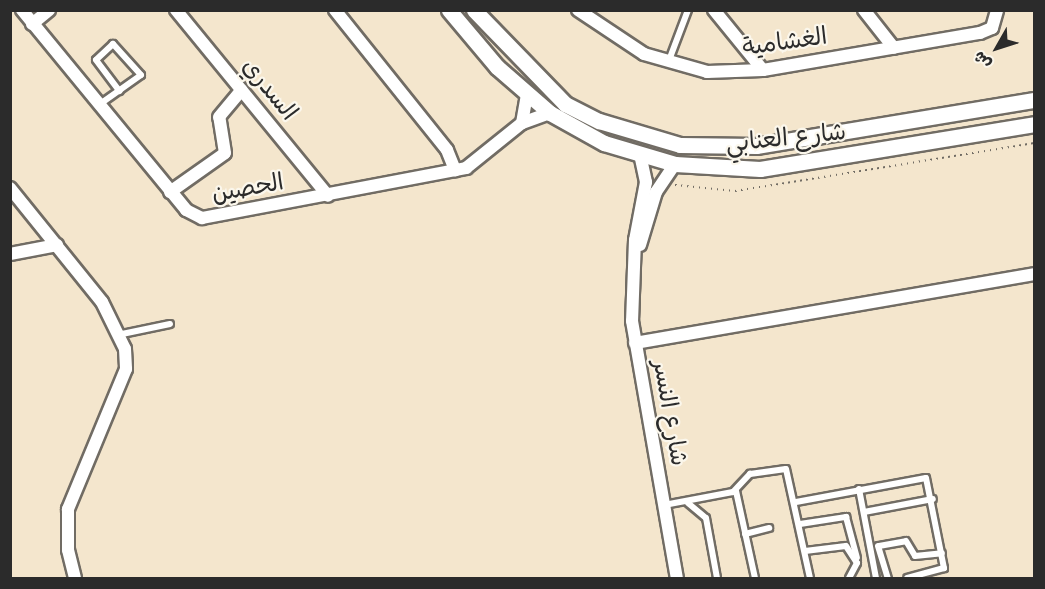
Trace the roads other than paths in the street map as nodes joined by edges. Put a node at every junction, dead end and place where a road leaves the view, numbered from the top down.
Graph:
1 (22, 10) edge
2 (49, 10) edge
3 (176, 10) edge
4 (335, 10) edge
5 (449, 10) edge
6 (474, 10) edge
7 (578, 10) edge
8 (688, 10) edge
9 (714, 10) edge
10 (864, 10) edge
11 (997, 10) edge
12 (32, 24) junction
13 (894, 48) junction
14 (668, 63) junction
15 (763, 70) junction
16 (242, 90) junction
17 (119, 91) junction
18 (527, 96) junction
19 (1035, 100) edge
20 (100, 104) junction
21 (550, 113) junction
22 (522, 123) junction
23 (1034, 124) edge
24 (640, 154) junction
25 (675, 164) junction
26 (455, 170) junction
27 (10, 188) edge
28 (170, 192) junction
29 (328, 196) junction
30 (57, 245) junction
31 (10, 254) edge
32 (635, 254) junction
33 (1035, 274) edge
34 (170, 324) dead end
35 (122, 334) junction
36 (635, 343) junction
37 (859, 489) junction
38 (736, 491) junction
39 (933, 499) junction
40 (686, 502) junction
41 (796, 502) junction
42 (664, 505) junction
43 (864, 512) junction
44 (792, 524) dead end
45 (800, 524) junction
46 (769, 528) dead end
47 (745, 534) junction
48 (879, 546) junction
49 (871, 547) junction
50 (805, 551) junction
51 (942, 553) junction
52 (857, 558) junction
53 (75, 579) edge
54 (677, 579) edge
55 (717, 579) edge
56 (755, 579) edge
57 (810, 579) edge
58 (849, 579) edge
59 (876, 579) edge
60 (888, 579) edge
61 (907, 579) edge

1 - 12 street, الحصين
2 - 12 street
3 - 16 street, السدري
4 - 26 street
5 - 18 street, شارع العنابي
6 - 19 street, شارع العنابي
7 - 14 street, الغشامية
8 - 14 lane
9 - 15 street
10 - 13 street
11 - 13 street, الغشامية
12 - 20 street, الحصين
13 - 15 street, الغشامية
14 - 15 street, الغشامية
16 - 28 street
16 - 29 street, السدري
17 - 17 lane
17 - 20 lane
18 - 21 street, شارع العنابي
18 - 22 street
20 - 28 street, الحصين
21 - 22 street, الحصين
21 - 24 street, شارع العنابي
22 - 26 street, الحصين
23 - 25 street, شارع العنابي
24 - 25 street, شارع العنابي
24 - 32 street, شارع النسر
25 - 32 street, شارع النسر
26 - 29 street, الحصين
27 - 30 street
28 - 29 street, الحصين
30 - 31 street
30 - 35 street
32 - 36 street, شارع النسر
33 - 36 street
34 - 35 lane
35 - 53 street
36 - 42 street, شارع النسر
37 - 39 lane
37 - 41 lane
37 - 43 lane
38 - 40 lane
38 - 41 lane
38 - 47 lane
39 - 43 lane
39 - 51 lane
40 - 42 lane
40 - 55 lane
41 - 45 lane
42 - 54 street, شارع النسر
43 - 49 lane
44 - 45 lane
45 - 50 lane
45 - 52 lane
46 - 47 lane
47 - 56 lane
48 - 49 lane
48 - 51 lane
48 - 60 lane
49 - 59 lane
50 - 52 lane
50 - 57 lane
51 - 61 lane
52 - 58 lane

